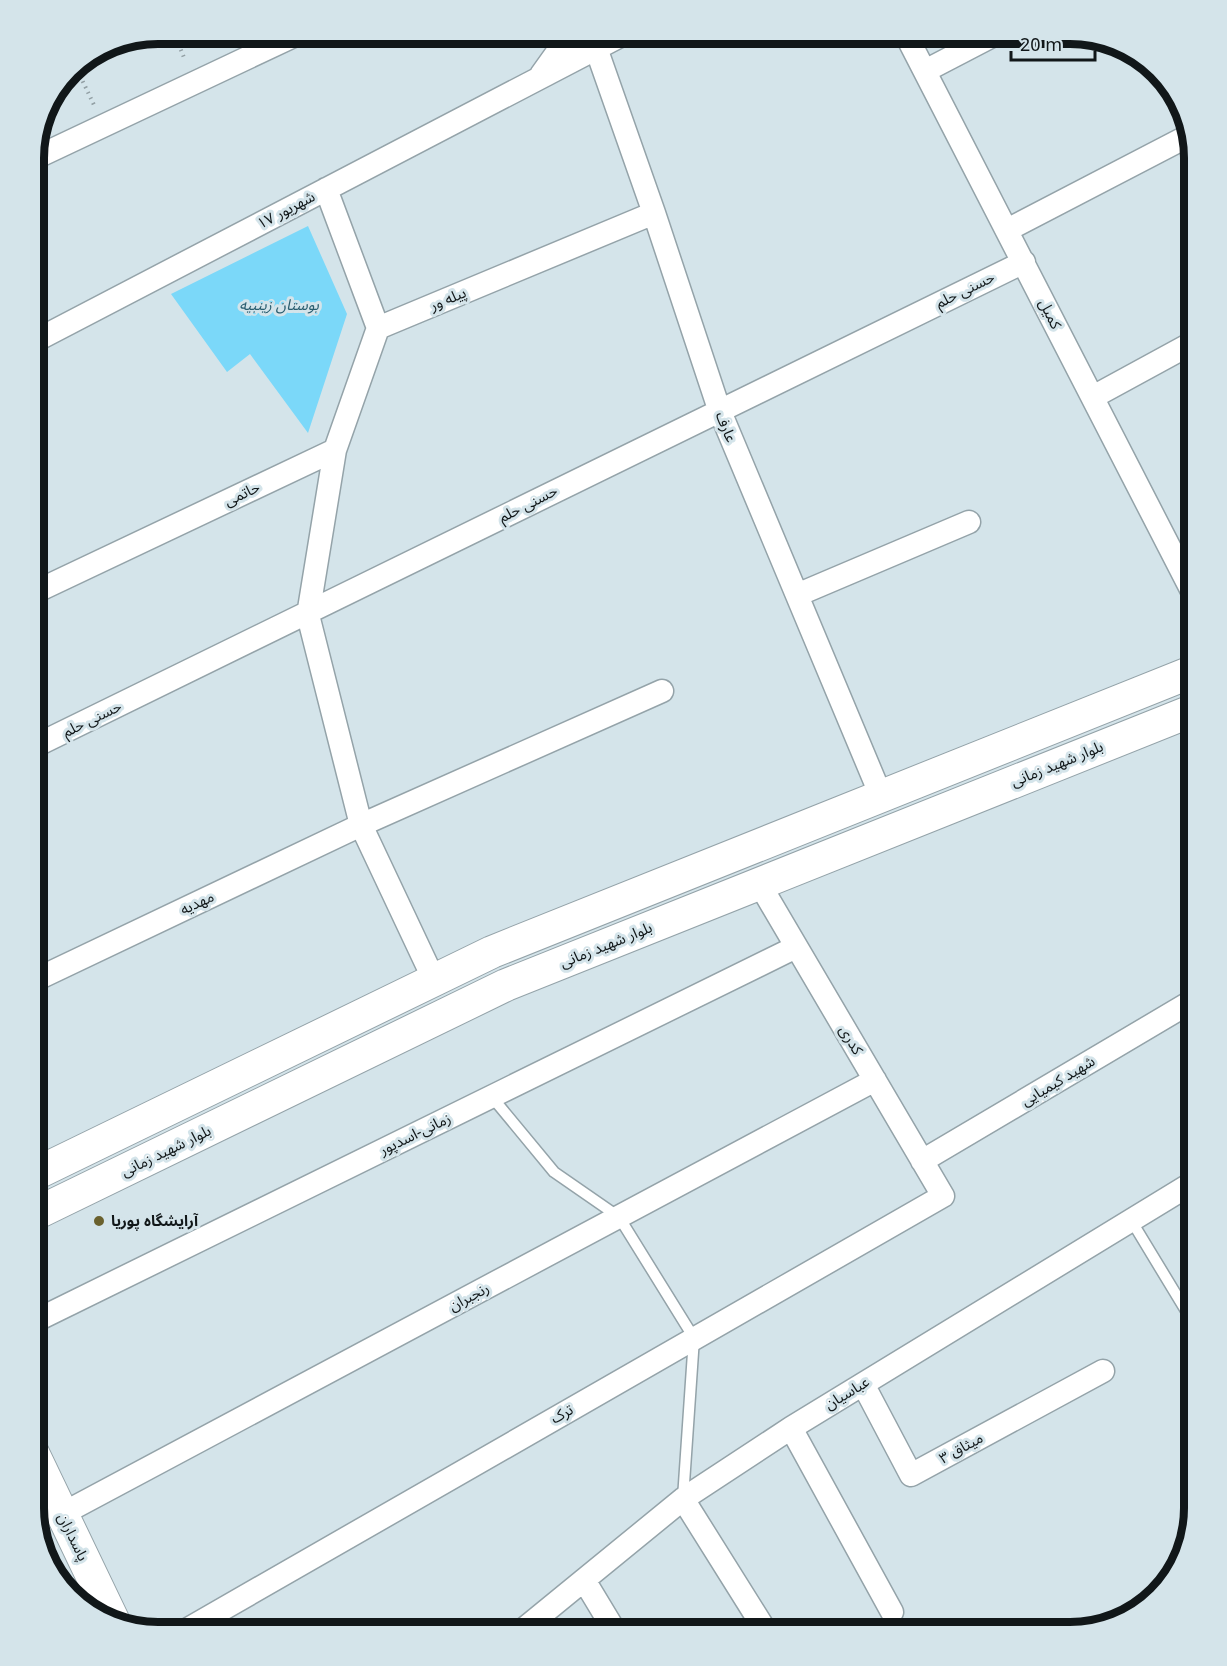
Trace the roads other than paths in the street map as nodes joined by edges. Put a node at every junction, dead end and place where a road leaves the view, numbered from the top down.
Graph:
1 (277, 44) edge
2 (563, 44) edge
3 (604, 44) edge
4 (911, 44) edge
5 (977, 44) edge
6 (596, 48) junction
7 (926, 70) junction
8 (539, 78) junction
9 (1182, 139) edge
10 (44, 154) edge
11 (326, 189) junction
12 (654, 213) junction
13 (1007, 230) junction
14 (1024, 262) junction
15 (378, 328) junction
16 (44, 336) edge
17 (1184, 347) edge
18 (1093, 397) junction
19 (718, 409) junction
20 (335, 450) junction
21 (969, 522) dead end
22 (1184, 560) edge
23 (44, 588) edge
24 (797, 594) junction
25 (308, 615) junction
26 (1184, 675) edge
27 (662, 691) dead end
28 (1184, 714) edge
29 (44, 742) edge
30 (881, 796) junction
31 (361, 825) junction
32 (759, 884) junction
33 (796, 947) junction
34 (44, 976) edge
35 (434, 980) junction
36 (1184, 1006) edge
37 (875, 1080) junction
38 (492, 1097) junction
39 (922, 1161) junction
40 (44, 1170) edge
41 (1184, 1188) edge
42 (943, 1196) joint
43 (44, 1210) edge
44 (619, 1217) junction
45 (1131, 1220) junction
46 (1184, 1307) edge
47 (44, 1317) edge
48 (694, 1338) junction
49 (1103, 1371) dead end
50 (863, 1384) junction
51 (791, 1428) junction
52 (44, 1476) edge
53 (683, 1499) junction
54 (62, 1514) junction
55 (584, 1580) junction
56 (109, 1612) edge
57 (892, 1612) dead end
58 (200, 1622) edge
59 (532, 1622) edge
60 (609, 1622) edge
61 (759, 1622) edge

1 - 10 street
2 - 8 street, ۱۷ شهریور
3 - 6 street, ۱۷ شهریور
4 - 7 street, کمیل
5 - 7 street
6 - 8 street, ۱۷ شهریور
6 - 12 street, عارف
7 - 13 street, کمیل
8 - 11 street, ۱۷ شهریور
9 - 13 street
11 - 15 street
11 - 16 street, ۱۷ شهریور
12 - 15 street, پیله ور
12 - 19 street, عارف
13 - 14 street, کمیل
14 - 18 street, کمیل
14 - 19 street, حسنی حلم
15 - 20 street
17 - 18 street
18 - 22 street, کمیل
19 - 24 street, عارف
19 - 25 street, حسنی حلم
20 - 23 street, حاتمی
20 - 25 street
21 - 24 street
24 - 30 street, عارف
25 - 29 street, حسنی حلم
25 - 31 street
26 - 30 main road
27 - 31 street, مهدیه
28 - 32 main road, بلوار شهید زمانی
30 - 35 main road
31 - 34 street, مهدیه
31 - 35 street
32 - 33 street, کدری
32 - 43 main road, بلوار شهید زمانی
33 - 37 street, کدری
33 - 38 street, زمانی-اسدپور
35 - 40 main road
36 - 39 street, شهید کیمیایی
37 - 39 street, کدری
37 - 44 street, رنجبران
38 - 44 lane
38 - 47 street, زمانی-اسدپور
39 - 42 street, کدری
41 - 45 street, عباسیان
42 - 48 street, ترک
44 - 48 lane
44 - 54 street, رنجبران
45 - 46 lane
45 - 50 street, عباسیان
48 - 53 lane
48 - 58 street, ترک
49 - 50 street, میثاق ۳
50 - 51 street, عباسیان
51 - 53 street, عباسیان
51 - 57 street
52 - 54 main road, پاسداران
53 - 55 street, عباسیان
53 - 61 street
54 - 56 main road, پاسداران
55 - 59 street, عباسیان
55 - 60 street

